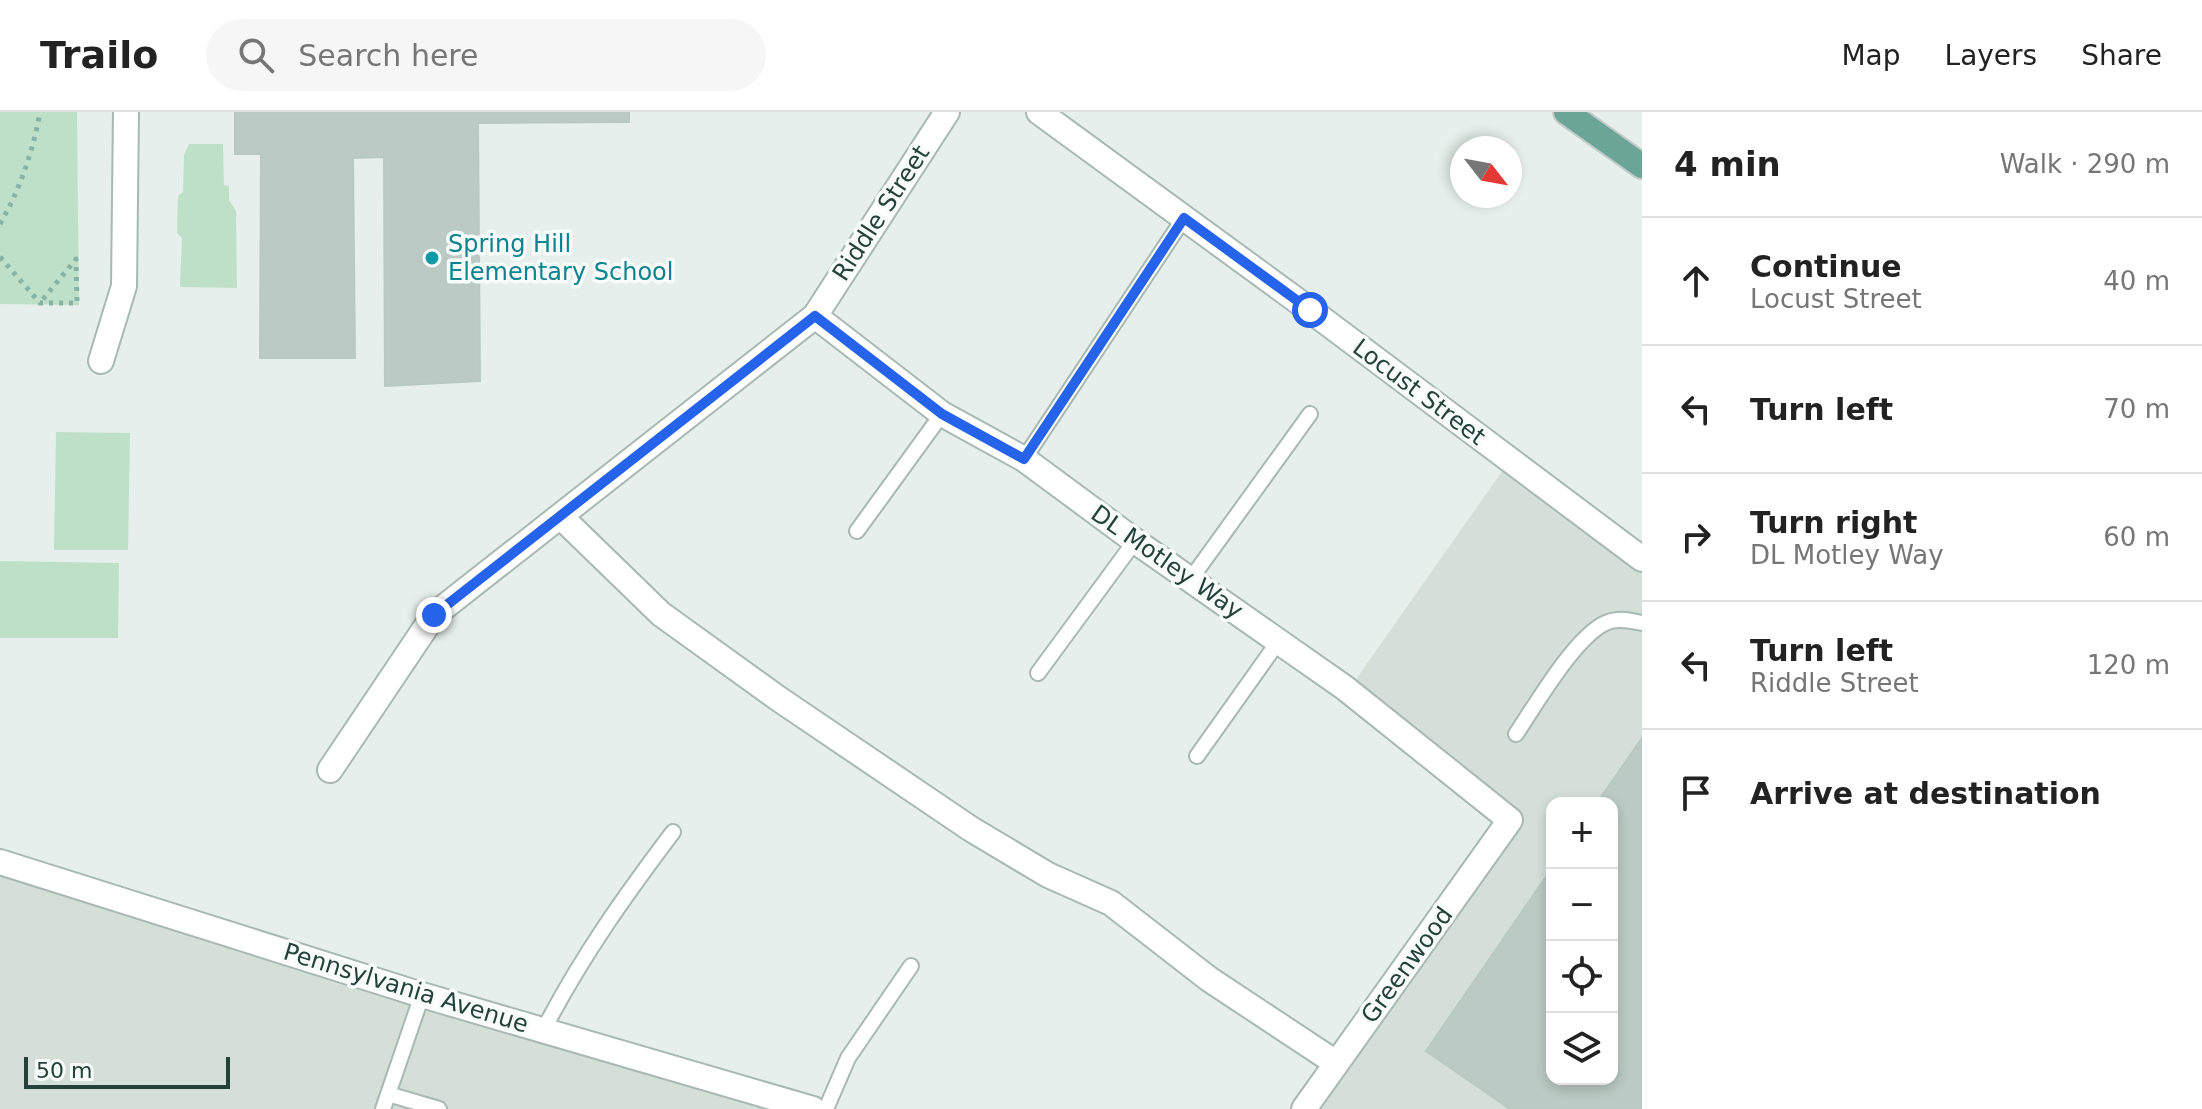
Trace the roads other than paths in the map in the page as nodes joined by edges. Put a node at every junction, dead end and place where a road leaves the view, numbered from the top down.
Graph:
1 (126, 112) edge
2 (947, 112) edge
3 (1039, 112) edge
4 (1566, 112) edge
5 (1616, 147) junction
6 (1642, 154) edge
7 (1642, 166) edge
8 (1184, 218) junction
9 (815, 316) junction
10 (101, 361) dead end
11 (942, 414) junction
12 (1310, 414) dead end
13 (1024, 459) junction
14 (561, 517) junction
15 (857, 531) dead end
16 (1135, 541) junction
17 (1642, 559) edge
18 (1190, 580) junction
19 (1642, 623) edge
20 (1278, 642) junction
21 (1038, 673) dead end
22 (1516, 734) dead end
23 (1197, 756) dead end
24 (330, 770) dead end
25 (1510, 820) joint
26 (673, 832) dead end
27 (0, 862) edge
28 (911, 966) dead end
29 (422, 995) junction
30 (544, 1029) junction
31 (1336, 1063) junction
32 (388, 1094) junction
33 (1311, 1107) edge
34 (383, 1109) edge
35 (439, 1109) edge
36 (813, 1109) edge
37 (826, 1109) edge

1 - 10 street
2 - 9 street, Riddle Street
3 - 8 street, Locust Street
4 - 5 main road
5 - 6 main road
5 - 7 main road
8 - 13 lane
8 - 17 street, Locust Street
9 - 11 street, DL Motley Way
9 - 14 street, Riddle Street
11 - 13 street, DL Motley Way
11 - 15 lane
12 - 18 lane
13 - 16 street, DL Motley Way
14 - 24 street, Riddle Street
14 - 31 street
16 - 18 street, DL Motley Way
16 - 21 lane
18 - 20 street, DL Motley Way
19 - 22 lane
20 - 23 lane
20 - 25 street, DL Motley Way
25 - 31 street, Greenwood
26 - 30 lane
27 - 29 street, Pennsylvania Avenue
28 - 37 lane
29 - 30 street, Pennsylvania Avenue
29 - 32 lane
30 - 36 street, Pennsylvania Avenue
31 - 33 street, Greenwood
32 - 34 lane
32 - 35 lane

